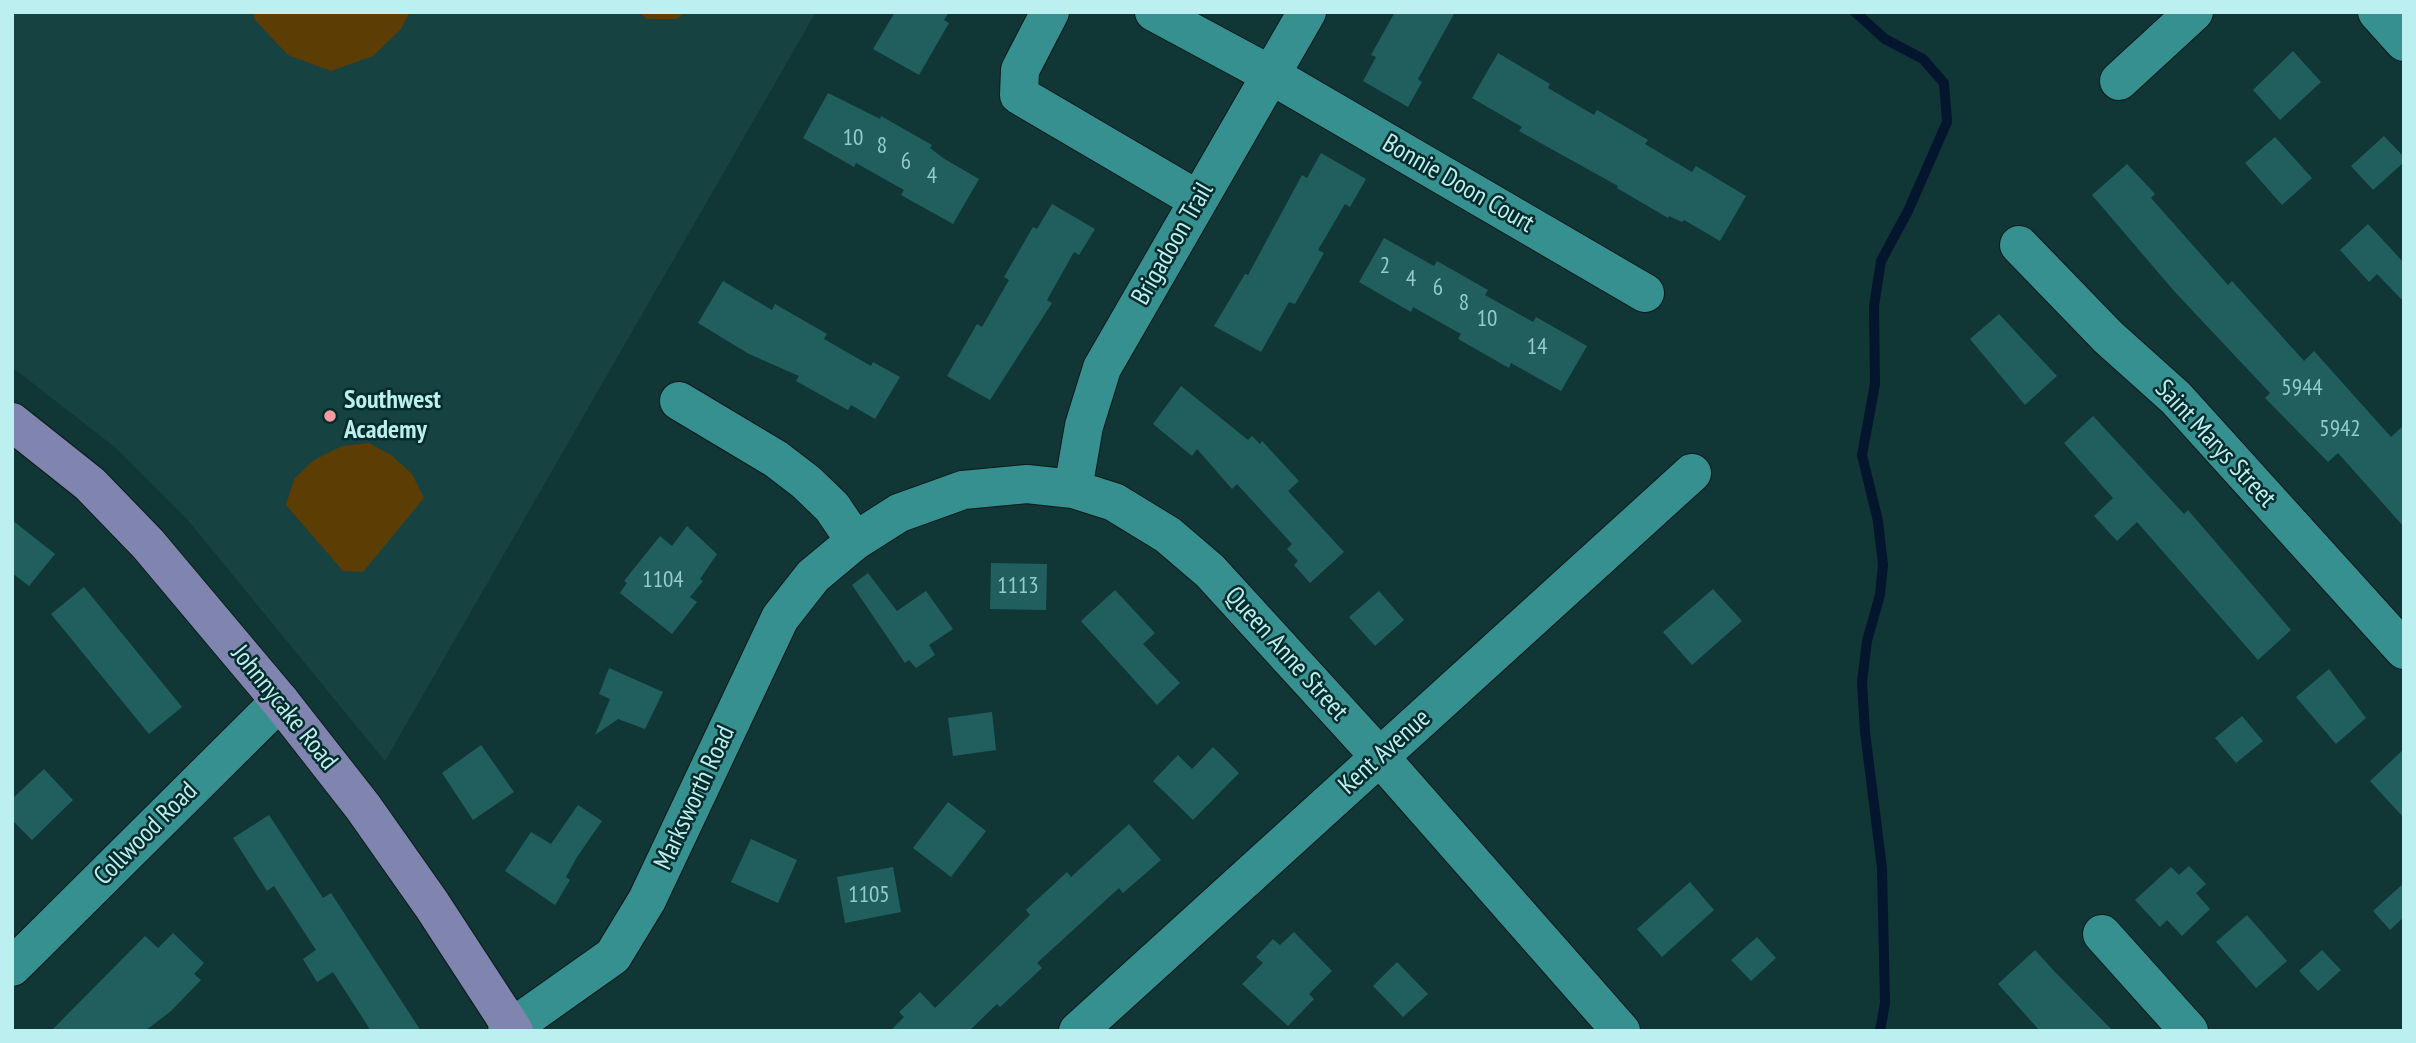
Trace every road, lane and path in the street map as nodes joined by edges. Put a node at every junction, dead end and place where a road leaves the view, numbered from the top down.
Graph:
1 (1050, 12) edge
2 (1154, 12) edge
3 (1307, 12) edge
4 (2194, 12) edge
5 (2377, 12) edge
6 (2404, 42) edge
7 (1271, 75) junction
8 (2119, 81) dead end
9 (1198, 200) junction
10 (2019, 245) dead end
11 (1645, 293) dead end
12 (679, 401) dead end
13 (12, 422) edge
14 (1692, 473) dead end
15 (1073, 489) junction
16 (855, 541) junction
17 (2404, 650) edge
18 (280, 701) junction
19 (1379, 756) junction
20 (2102, 934) dead end
21 (12, 967) edge
22 (510, 1029) edge
23 (1078, 1031) edge
24 (1622, 1031) edge
25 (2189, 1031) edge

1 - 9 street
2 - 7 street, Bonnie Doon Court
3 - 7 street, Brigadoon Trail
4 - 8 street
5 - 6 street
7 - 9 street, Brigadoon Trail
7 - 11 street, Bonnie Doon Court
9 - 15 street, Brigadoon Trail
10 - 17 street, Saint Marys Street
12 - 16 street
13 - 18 main road, Johnnycake Road
14 - 19 street, Kent Avenue
15 - 16 street, Queen Anne Street
15 - 19 street, Queen Anne Street
16 - 22 street, Marksworth Road
18 - 21 street, Collwood Road
18 - 22 main road, Johnnycake Road
19 - 23 street, Kent Avenue
19 - 24 street, Queen Anne Street
20 - 25 street

